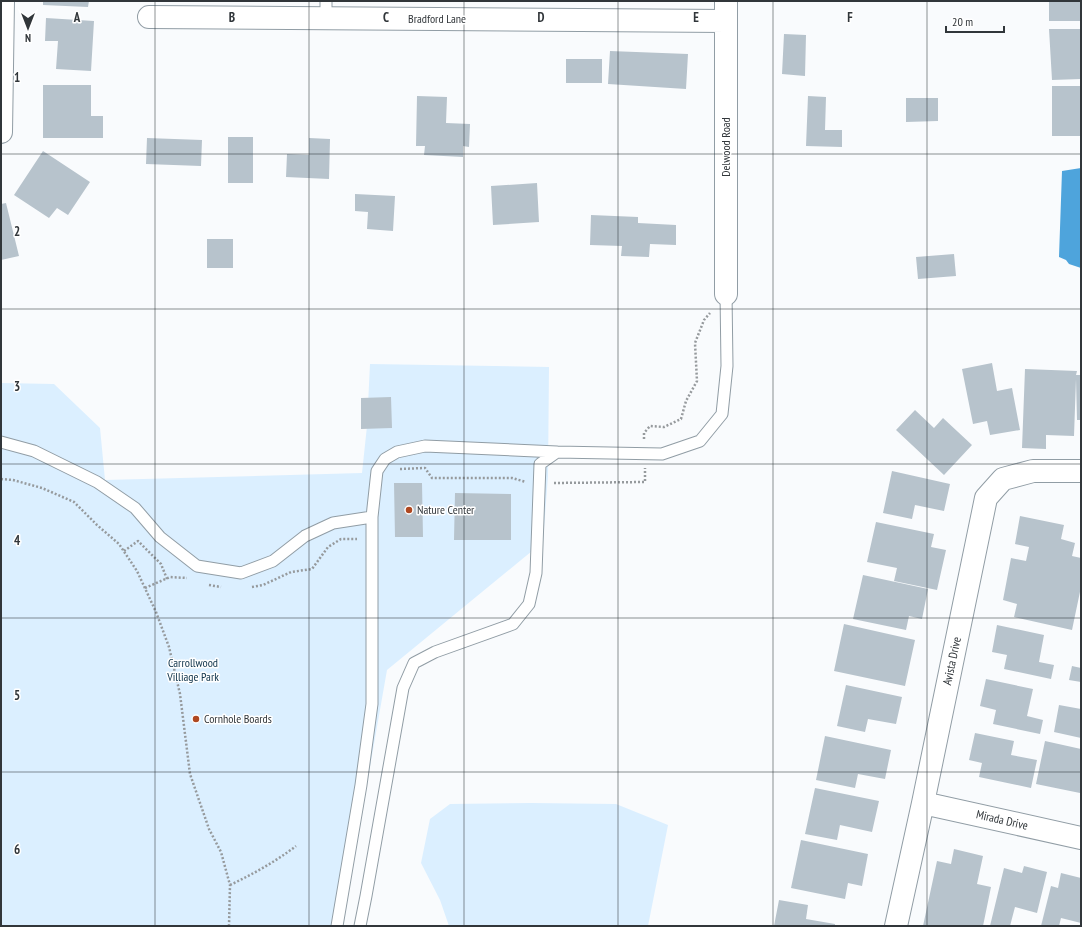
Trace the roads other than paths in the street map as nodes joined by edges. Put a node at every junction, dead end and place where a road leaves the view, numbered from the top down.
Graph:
1 (3, 1) edge
2 (326, 10) edge
3 (726, 11) edge
4 (149, 17) dead end
5 (1, 132) edge
6 (726, 294) joint
7 (1, 442) edge
8 (557, 452) junction
9 (1081, 471) edge
10 (372, 518) junction
11 (923, 803) junction
12 (1081, 838) edge
13 (337, 926) edge
14 (360, 926) edge
15 (896, 926) edge

1 - 5 street
2 - 3 street, Bradford Lane
2 - 4 street, Bradford Lane
3 - 6 street, Delwood Road
6 - 8 lane
7 - 10 lane
8 - 10 lane
8 - 14 lane
9 - 11 street, Avista Drive
10 - 13 lane
11 - 12 street, Mirada Drive
11 - 15 street, Avista Drive

